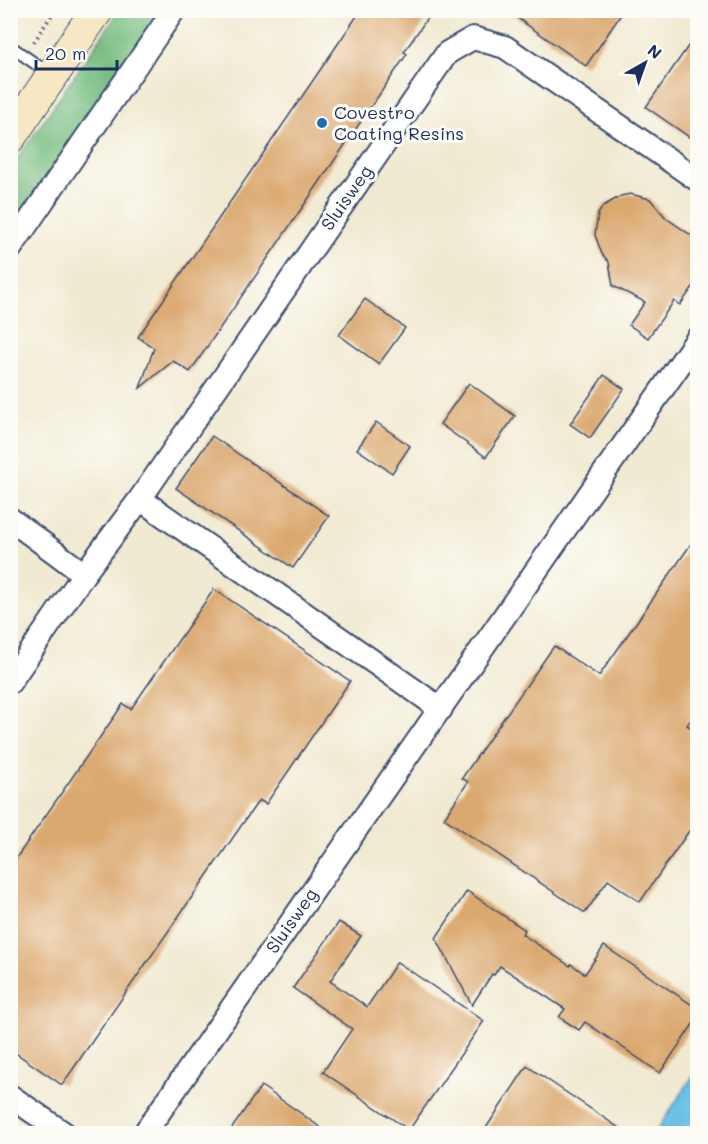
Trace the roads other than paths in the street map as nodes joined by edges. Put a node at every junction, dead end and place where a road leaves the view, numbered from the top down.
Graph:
1 (97, 10) edge
2 (174, 10) edge
3 (10, 46) edge
4 (53, 76) junction
5 (10, 137) edge
6 (698, 180) edge
7 (10, 249) edge
8 (698, 338) edge
9 (140, 499) junction
10 (10, 519) edge
11 (84, 574) junction
12 (10, 682) edge
13 (441, 709) junction
14 (10, 1096) edge
15 (65, 1134) edge
16 (144, 1134) edge

1 - 4 street
2 - 7 street
3 - 4 lane
4 - 5 street
6 - 9 street, Sluisweg
8 - 13 street, Sluisweg
9 - 11 street, Sluisweg
9 - 13 street
10 - 11 street
11 - 12 street, Sluisweg
13 - 16 street, Sluisweg
14 - 15 street

